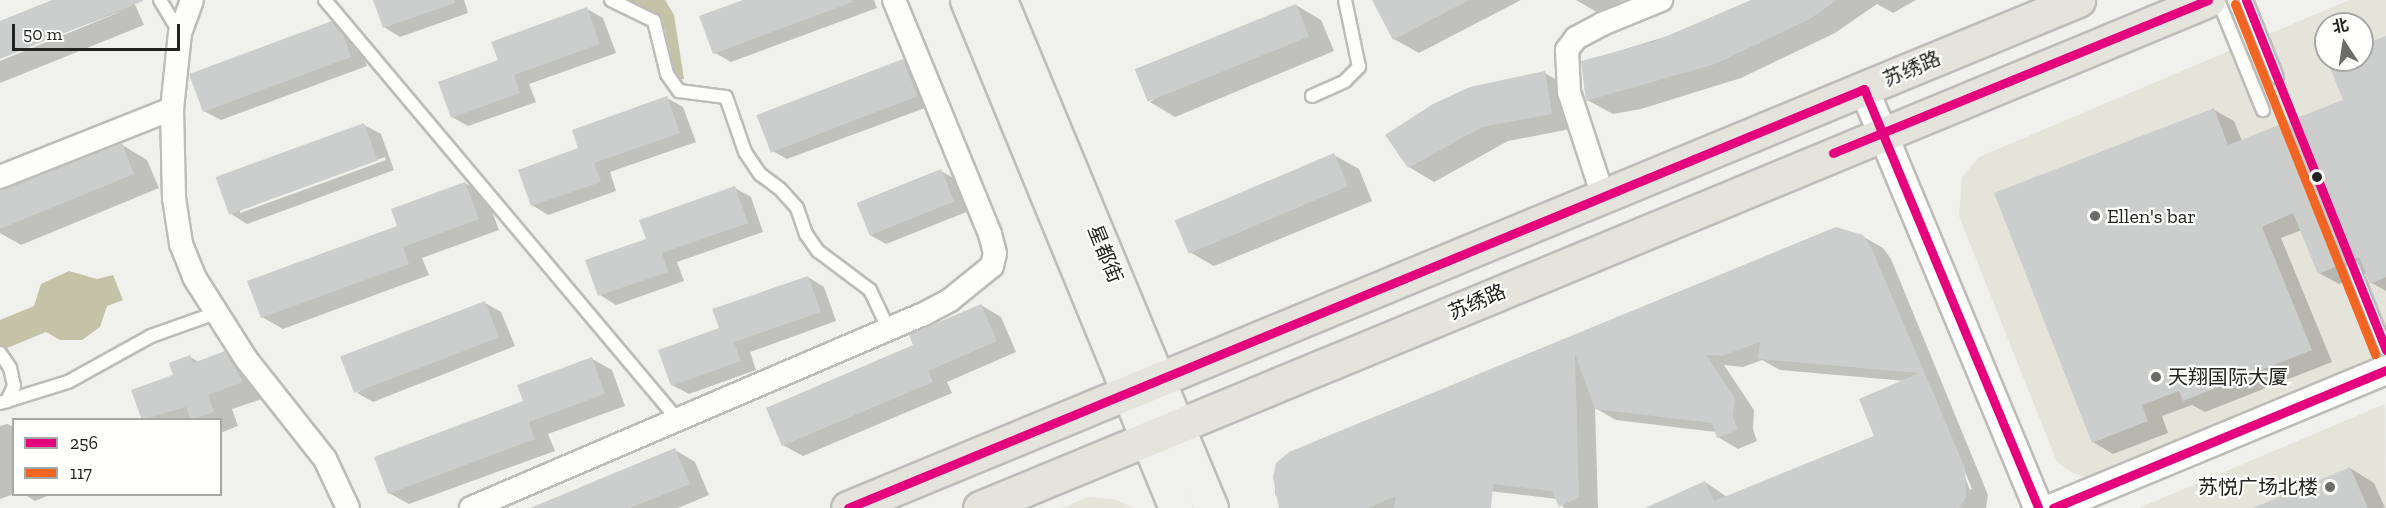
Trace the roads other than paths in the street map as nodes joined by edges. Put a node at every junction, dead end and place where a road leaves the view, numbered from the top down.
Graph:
1 (160, 0) edge
2 (192, 0) edge
3 (325, 0) edge
4 (611, 0) edge
5 (894, 0) edge
6 (967, 0) edge
7 (1000, 0) edge
8 (1345, 0) edge
9 (1661, 0) edge
10 (2078, 0) edge
11 (2208, 0) edge
12 (2217, 0) edge
13 (2246, 0) edge
14 (180, 33) junction
15 (2277, 77) dead end
16 (1864, 89) junction
17 (1312, 96) dead end
18 (172, 109) junction
19 (2263, 110) dead end
20 (1882, 133) junction
21 (0, 177) edge
22 (1603, 196) junction
23 (2353, 267) dead end
24 (216, 313) junction
25 (889, 330) junction
26 (2386, 350) edge
27 (1, 354) edge
28 (2386, 370) edge
29 (1142, 387) junction
30 (4, 402) edge
31 (678, 420) junction
32 (1177, 427) junction
33 (1147, 439) junction
34 (348, 508) edge
35 (471, 508) edge
36 (848, 508) edge
37 (980, 508) edge
38 (1176, 508) edge
39 (1211, 508) edge
40 (2038, 508) edge
41 (2054, 508) edge

1 - 14 lane
2 - 14 street
3 - 31 lane
4 - 25 lane
5 - 25 street
6 - 29 main road, 星都街
7 - 29 main road, 星都街
8 - 17 lane
9 - 22 street
10 - 16 main road, 苏绣路
11 - 20 main road, 苏绣路
12 - 19 lane
13 - 15 lane
14 - 18 street
16 - 20 street
16 - 22 main road, 苏绣路
18 - 21 street
18 - 24 street
20 - 32 main road, 苏绣路
20 - 40 street
22 - 29 main road, 苏绣路
23 - 26 lane
24 - 30 lane
24 - 34 street
25 - 31 street
27 - 30 lane
28 - 41 street
29 - 32 main road, 星都街
29 - 33 main road, 星都街
29 - 36 main road, 苏绣路
31 - 35 street
32 - 33 main road, 苏绣路
32 - 39 main road, 星都街
33 - 37 main road, 苏绣路
33 - 38 main road, 星都街

